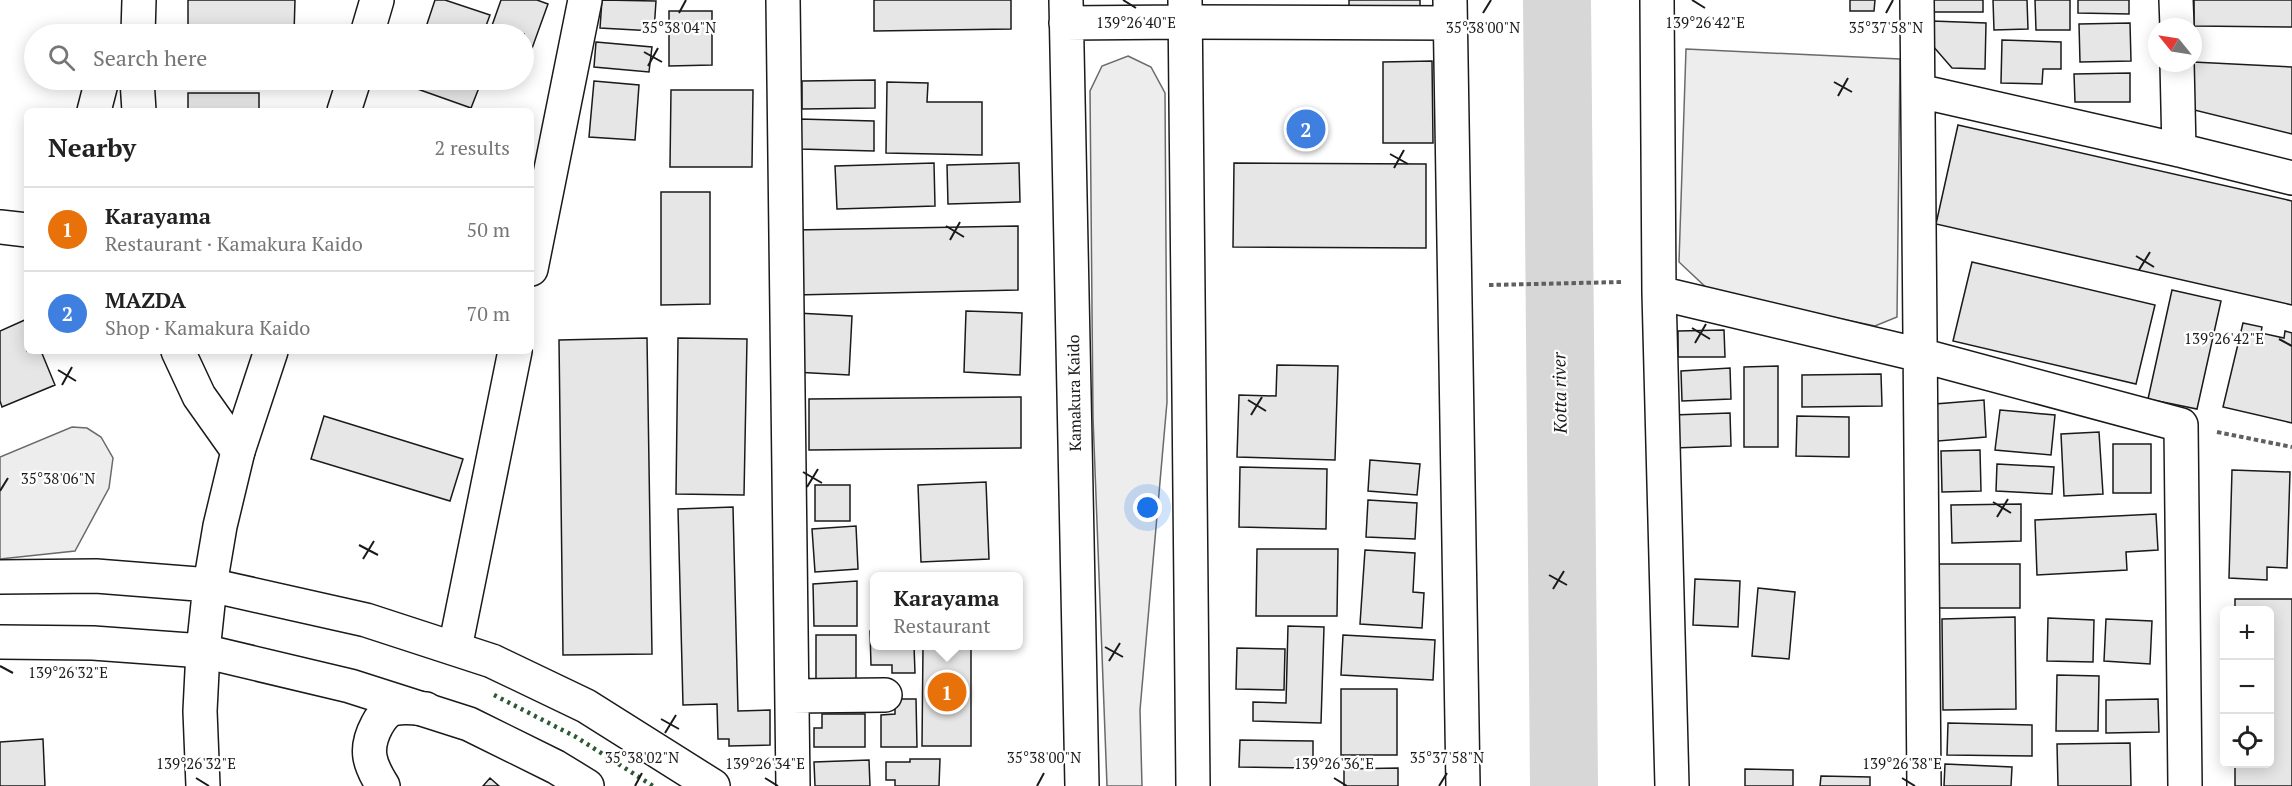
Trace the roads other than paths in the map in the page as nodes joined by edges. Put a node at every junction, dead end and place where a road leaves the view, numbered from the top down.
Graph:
1 (139, 0) edge
2 (377, 0) edge
3 (585, 0) edge
4 (783, 0) edge
5 (1657, 0) edge
6 (1917, 0) edge
7 (2176, 0) edge
8 (1185, 11) edge
9 (1450, 11) edge
10 (1066, 12) edge
11 (2177, 18) edge
12 (138, 24) edge
13 (370, 24) edge
14 (2177, 72) edge
15 (99, 90) edge
16 (138, 90) edge
17 (351, 90) edge
18 (1918, 91) junction
19 (95, 108) edge
20 (139, 108) edge
21 (345, 108) edge
22 (2179, 150) junction
23 (2292, 178) edge
24 (0, 227) edge
25 (24, 230) edge
26 (534, 254) edge
27 (1646, 287) junction
28 (179, 354) edge
29 (270, 354) edge
30 (514, 354) edge
31 (1920, 355) junction
32 (238, 451) junction
33 (0, 576) edge
34 (210, 585) junction
35 (0, 642) edge
36 (455, 648) junction
37 (203, 651) junction
38 (885, 695) dead end
39 (792, 696) junction
40 (426, 709) junction
41 (203, 786) edge
42 (384, 786) edge
43 (587, 786) edge
44 (713, 786) edge
45 (793, 786) edge
46 (1082, 786) edge
47 (1193, 786) edge
48 (1463, 786) edge
49 (1671, 786) edge
50 (1924, 786) edge
51 (2186, 786) edge

1 - 12 street
2 - 13 street
3 - 26 street
4 - 39 street
5 - 27 street
6 - 18 street
7 - 11 street
8 - 9 street
8 - 10 street
8 - 47 street
9 - 48 street
10 - 46 street, Kamakura Kaido
14 - 22 street
15 - 19 street
16 - 20 street
17 - 21 street
18 - 22 street
18 - 31 street
22 - 23 street
24 - 25 street
27 - 31 street
27 - 49 street
28 - 32 street
29 - 32 street
30 - 36 street
31 - 50 street
31 - 51 street
32 - 34 street
33 - 34 street
34 - 36 street
34 - 37 street
35 - 37 street
36 - 44 street
37 - 40 street
37 - 41 street
38 - 39 street
39 - 45 street
40 - 42 street
40 - 43 street

